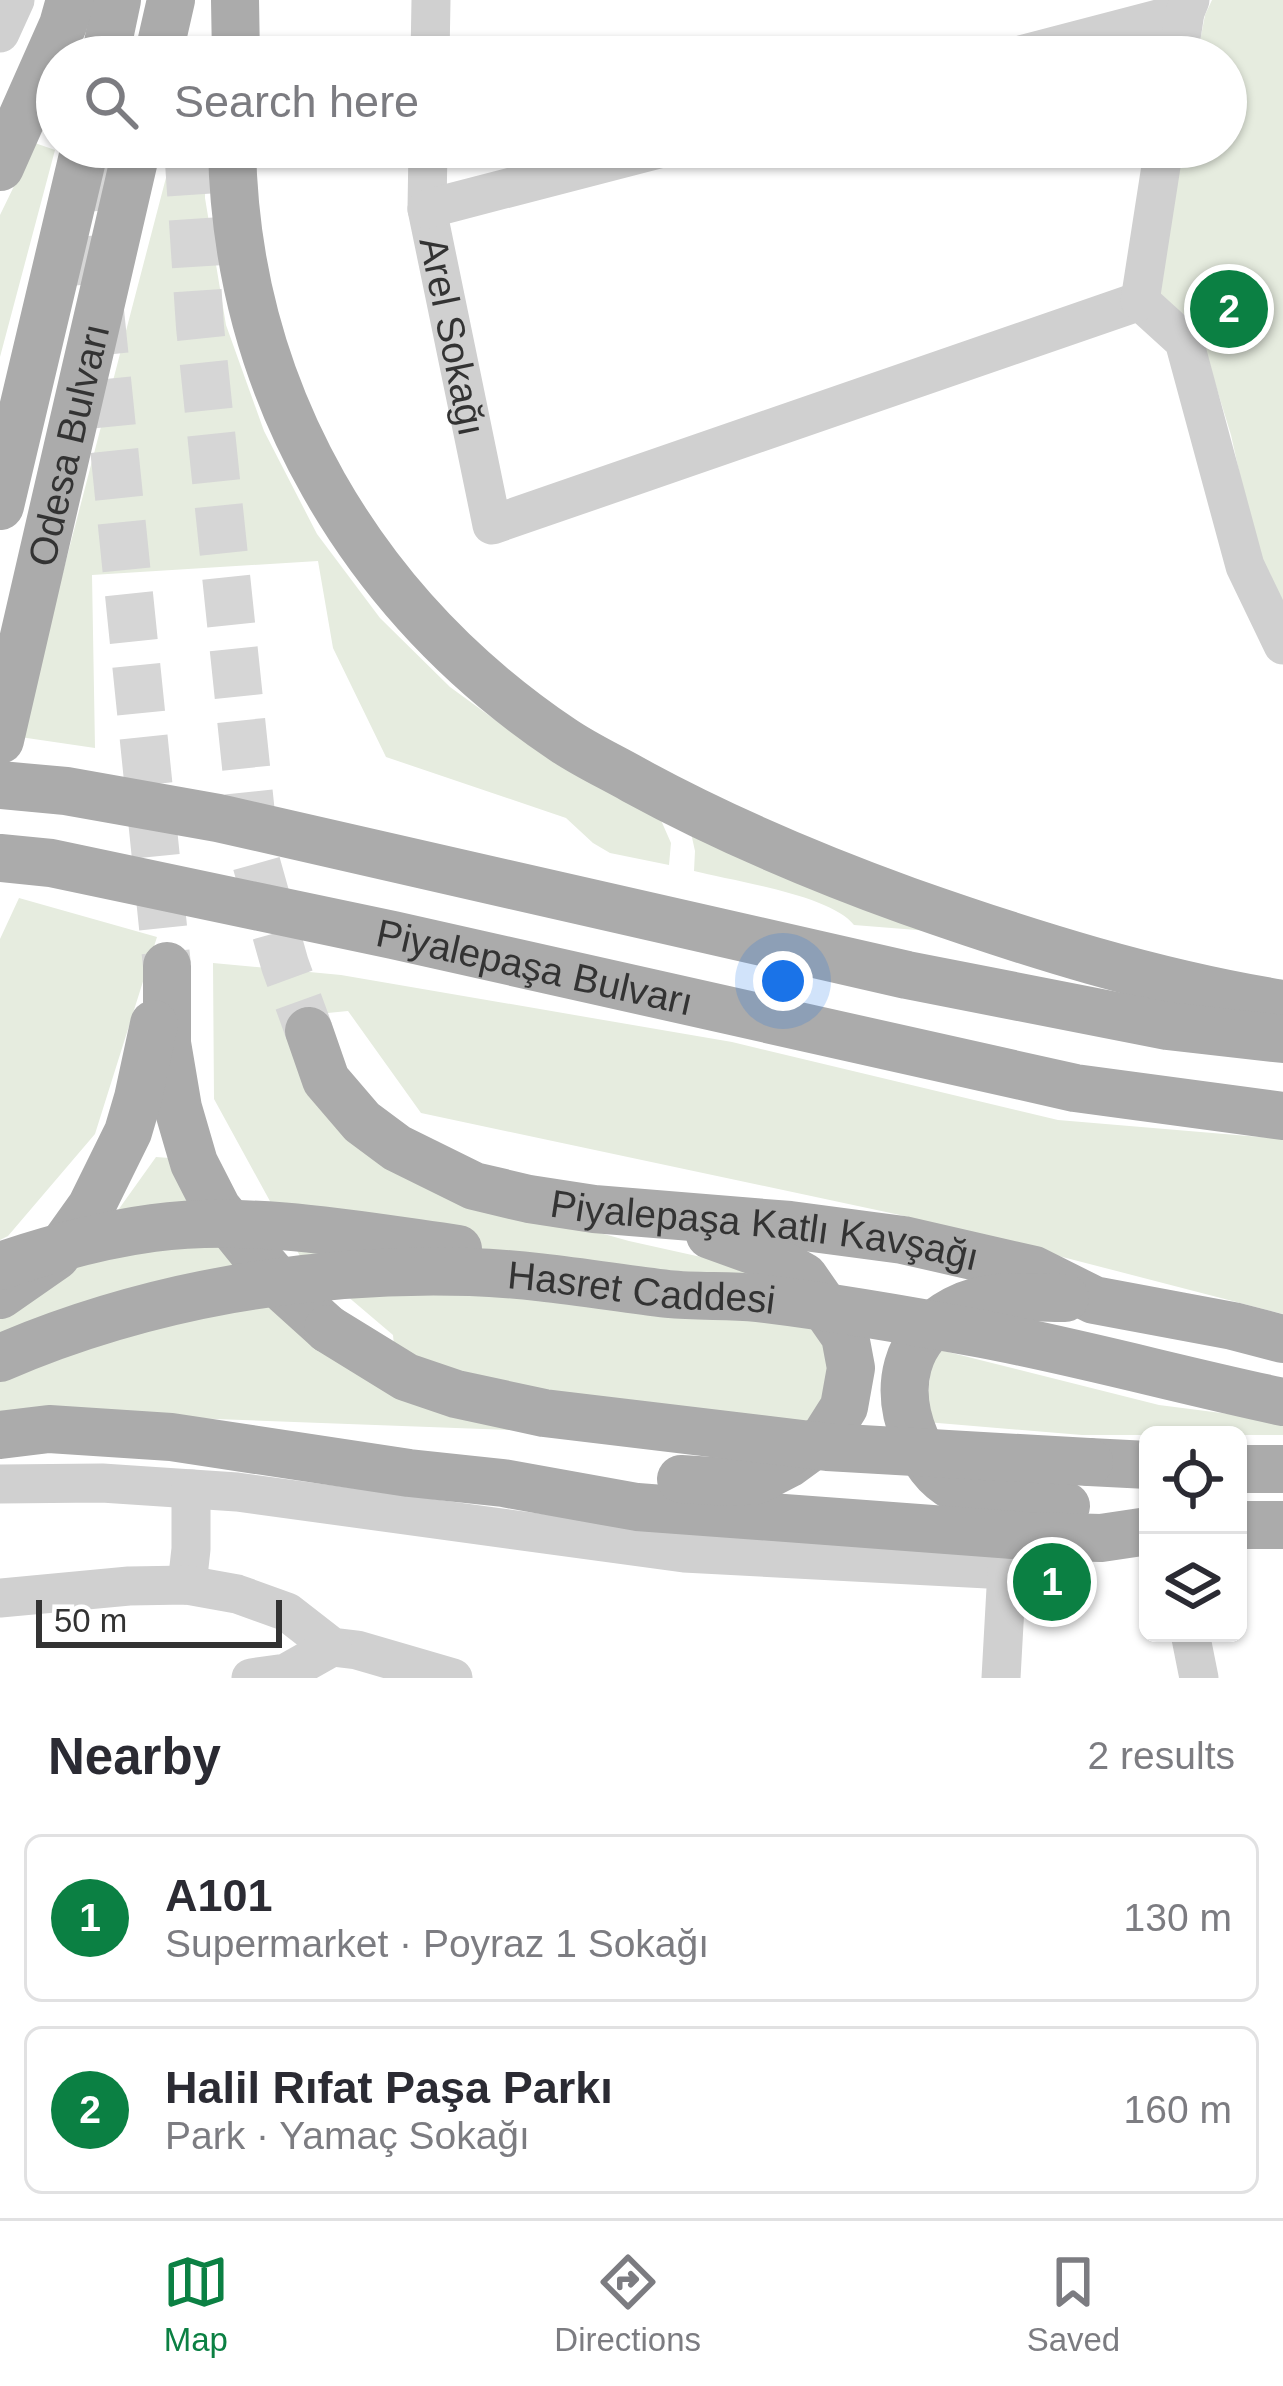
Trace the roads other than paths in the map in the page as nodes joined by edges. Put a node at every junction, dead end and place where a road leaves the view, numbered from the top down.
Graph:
1 (15, 0) edge
2 (70, 0) edge
3 (117, 0) edge
4 (171, 0) edge
5 (235, 0) edge
6 (431, 0) edge
7 (1188, 6) edge
8 (0, 33) edge
9 (58, 36) edge
10 (109, 36) edge
11 (163, 36) edge
12 (236, 36) edge
13 (430, 36) edge
14 (1085, 36) edge
15 (1182, 36) edge
16 (36, 86) edge
17 (0, 167) edge
18 (80, 168) edge
19 (132, 168) edge
20 (233, 168) edge
21 (428, 168) edge
22 (585, 168) edge
23 (1161, 168) edge
24 (427, 209) junction
25 (1140, 301) junction
26 (0, 506) edge
27 (1283, 645) edge
28 (3, 725) edge
29 (0, 784) edge
30 (0, 857) edge
31 (1283, 1004) edge
32 (309, 1031) tunnel mouth
33 (1283, 1039) edge
34 (1283, 1116) edge
35 (627, 1212) junction
36 (0, 1266) edge
37 (0, 1295) edge
38 (752, 1298) junction
39 (1094, 1300) junction
40 (1283, 1339) edge
41 (0, 1358) edge
42 (1283, 1402) edge
43 (0, 1435) edge
44 (1139, 1465) edge
45 (1247, 1469) edge
46 (1283, 1469) edge
47 (502, 1483) junction
48 (0, 1484) edge
49 (191, 1489) junction
50 (1139, 1516) edge
51 (1247, 1525) edge
52 (1283, 1525) edge
53 (1139, 1533) edge
54 (1017, 1553) junction
55 (187, 1585) junction
56 (0, 1598) edge
57 (1192, 1642) edge
58 (351, 1658) edge
59 (251, 1678) edge
60 (453, 1678) edge
61 (1001, 1678) edge
62 (1023, 1678) edge
63 (1199, 1678) edge

1 - 8 street
2 - 9 main road
3 - 10 main road
4 - 11 main road
5 - 12 main road
6 - 13 street
7 - 14 street
7 - 15 street
16 - 17 main road
18 - 26 main road, Odesa Bulvarı
19 - 28 main road, Odesa Bulvarı
20 - 31 main road
21 - 24 street, Arel Sokağı
22 - 24 street
23 - 25 street
24 - 25 street, Arel Sokağı
25 - 27 street
29 - 33 main road, Piyalepaşa Bulvarı
30 - 34 main road, Piyalepaşa Bulvarı
32 - 35 main road, Piyalepaşa Katlı Kavşağı
35 - 39 main road, Piyalepaşa Katlı Kavşağı
35 - 47 main road
36 - 38 main road, bridge
37 - 44 main road, bridge
38 - 41 main road, Hasret Caddesi, bridge
38 - 42 main road, Hasret Caddesi, bridge
39 - 40 main road, Piyalepaşa Katlı Kavşağı
39 - 50 main road
43 - 47 main road
45 - 46 main road
47 - 54 main road
48 - 49 street
49 - 54 street
49 - 55 street
51 - 52 main road
53 - 54 main road
54 - 61 street
54 - 62 street
55 - 56 street
55 - 58 street
57 - 63 street
58 - 59 street
58 - 60 street

